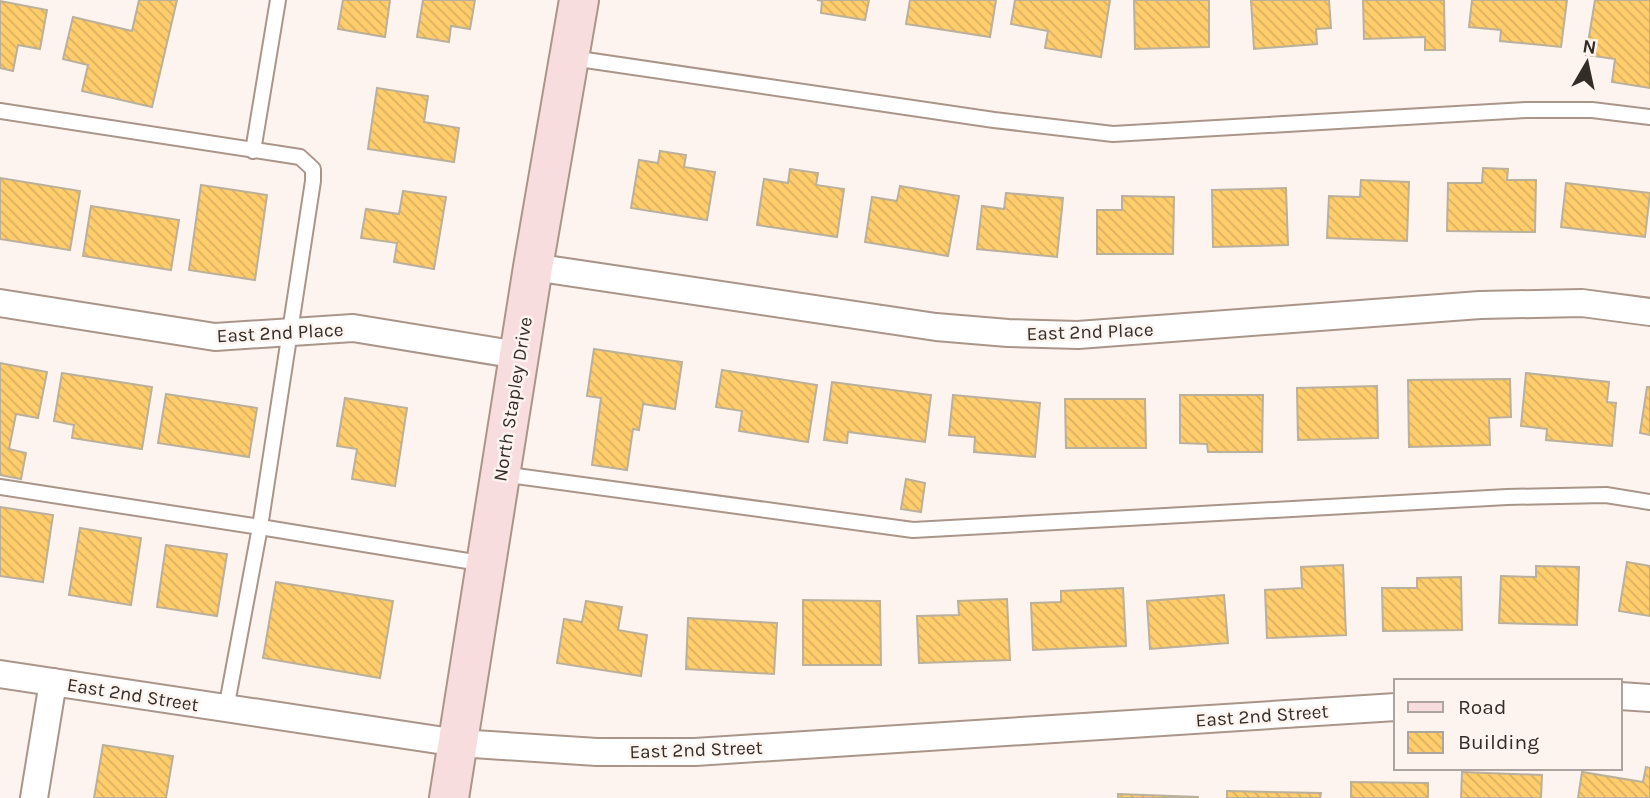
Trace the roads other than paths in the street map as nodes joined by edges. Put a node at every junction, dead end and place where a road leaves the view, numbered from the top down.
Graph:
1 (278, 0) edge
2 (579, 0) edge
3 (570, 58) junction
4 (0, 111) edge
5 (1650, 117) edge
6 (253, 151) junction
7 (533, 267) junction
8 (0, 303) edge
9 (1650, 312) edge
10 (292, 331) junction
11 (518, 355) junction
12 (501, 473) junction
13 (0, 487) edge
14 (1650, 502) edge
15 (260, 527) junction
16 (487, 564) junction
17 (0, 674) edge
18 (52, 682) junction
19 (1622, 696) edge
20 (1650, 698) edge
21 (1394, 707) edge
22 (226, 709) junction
23 (458, 743) junction
24 (34, 798) edge
25 (449, 798) edge

1 - 6 lane
2 - 3 main road, North Stapley Drive
3 - 5 lane
3 - 7 main road, North Stapley Drive
4 - 6 lane
6 - 10 lane
7 - 9 street, East 2nd Place
7 - 11 main road, North Stapley Drive
8 - 10 street, East 2nd Place
10 - 11 street, East 2nd Place
10 - 15 lane
11 - 12 main road, North Stapley Drive
12 - 14 lane
12 - 16 main road, North Stapley Drive
13 - 15 lane
15 - 16 lane
15 - 22 lane
16 - 23 main road, North Stapley Drive
17 - 18 street, East 2nd Street
18 - 22 street, East 2nd Street
18 - 24 street
19 - 20 street
21 - 23 street, East 2nd Street
22 - 23 street, East 2nd Street
23 - 25 main road, North Stapley Drive

